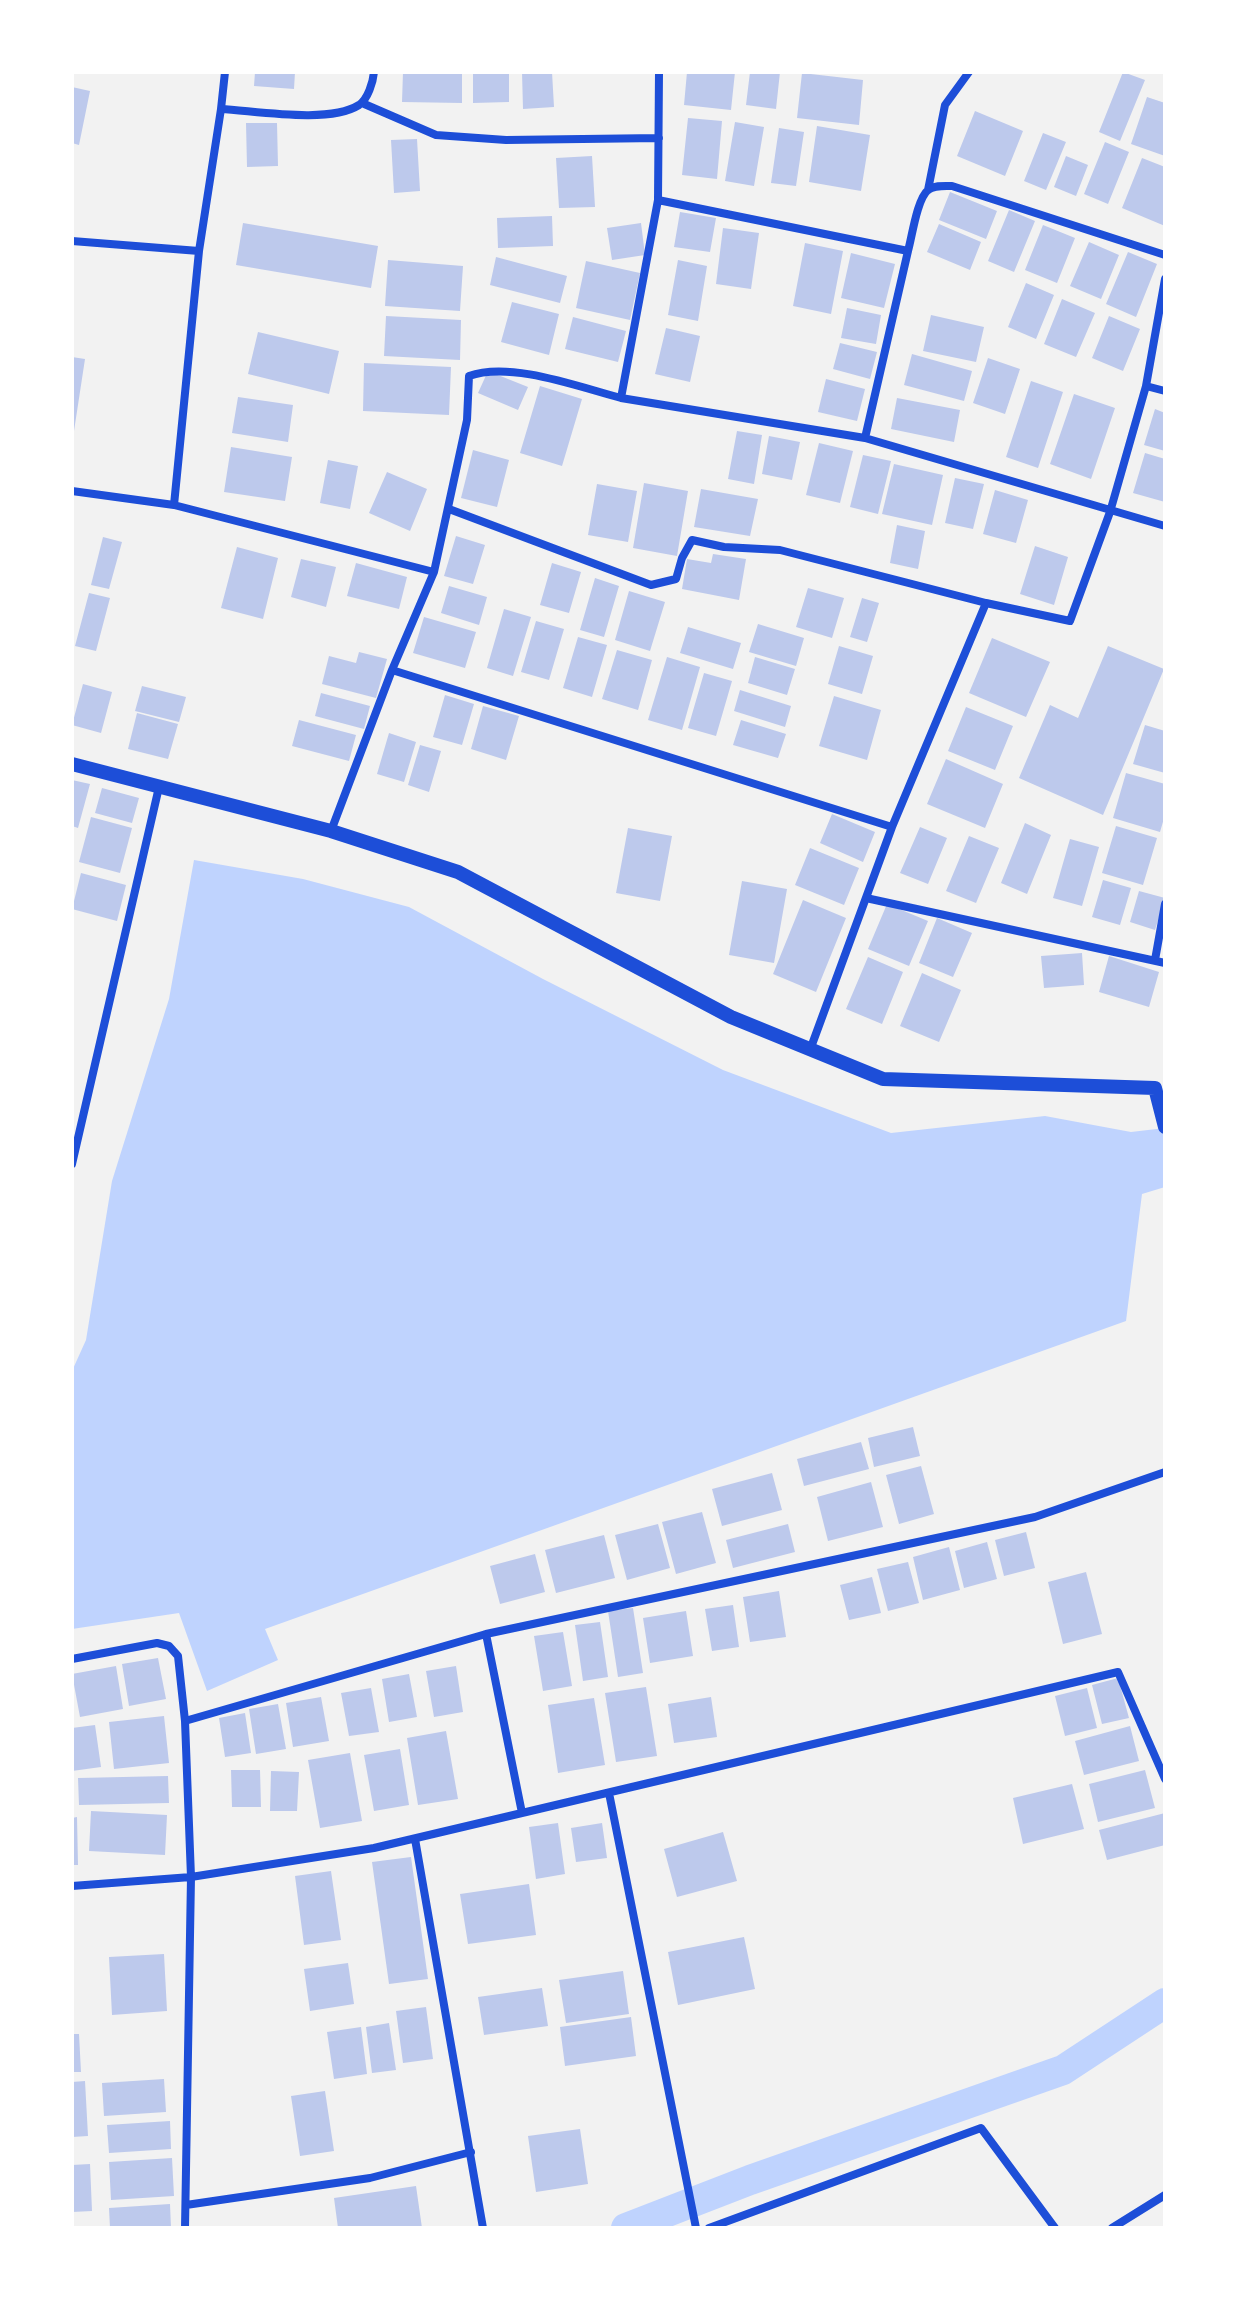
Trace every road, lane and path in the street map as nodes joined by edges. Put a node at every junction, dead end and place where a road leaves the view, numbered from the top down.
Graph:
1 (225, 72) edge
2 (374, 72) edge
3 (659, 72) edge
4 (969, 72) edge
5 (362, 103) junction
6 (221, 109) junction
7 (659, 138) junction
8 (928, 190) junction
9 (658, 200) junction
10 (72, 241) edge
11 (199, 251) junction
12 (908, 251) junction
13 (1165, 255) edge
14 (1165, 279) edge
15 (1146, 386) junction
16 (1165, 391) edge
17 (621, 398) junction
18 (865, 438) junction
19 (72, 491) edge
20 (174, 505) junction
21 (449, 509) junction
22 (1110, 512) junction
23 (1165, 526) edge
24 (434, 572) junction
25 (986, 603) junction
26 (392, 670) junction
27 (72, 764) edge
28 (159, 787) junction
29 (892, 827) junction
30 (331, 831) junction
31 (866, 898) junction
32 (1165, 904) edge
33 (1160, 962) edge
34 (810, 1050) junction
35 (1160, 1089) edge
36 (1165, 1127) edge
37 (72, 1164) edge
38 (1165, 1472) edge
39 (486, 1634) junction
40 (72, 1659) edge
41 (185, 1721) junction
42 (1165, 1779) edge
43 (609, 1793) junction
44 (522, 1813) junction
45 (415, 1839) junction
46 (191, 1877) junction
47 (72, 1886) edge
48 (471, 2152) junction
49 (1165, 2195) edge
50 (186, 2205) junction
51 (185, 2228) edge
52 (483, 2228) edge
53 (696, 2228) edge
54 (709, 2228) edge
55 (1055, 2228) edge
56 (1112, 2228) edge

1 - 6 street
2 - 5 street
3 - 7 street
4 - 8 street
5 - 6 street
5 - 7 street
6 - 11 street
7 - 9 street
8 - 12 street
8 - 13 street
9 - 12 street
9 - 17 street
10 - 11 street
11 - 20 street
12 - 18 street
14 - 15 street
15 - 16 street
15 - 22 street
17 - 18 street
17 - 21 street
18 - 22 street
19 - 20 street
20 - 24 street
21 - 24 street
21 - 25 street
22 - 23 street
22 - 25 street
24 - 26 street
25 - 29 street
26 - 29 street
26 - 30 street
27 - 28 street
28 - 30 street
28 - 37 street
29 - 31 street
30 - 34 street
31 - 33 street
31 - 34 street
32 - 33 street
34 - 35 street
35 - 36 street
38 - 39 street
39 - 41 street
39 - 44 street
40 - 41 street
41 - 46 street
42 - 43 street
43 - 44 street
43 - 53 street
44 - 45 street
45 - 46 street
45 - 48 street
46 - 47 street
46 - 50 street
48 - 50 street
48 - 52 street
49 - 56 street
50 - 51 street
54 - 55 street

